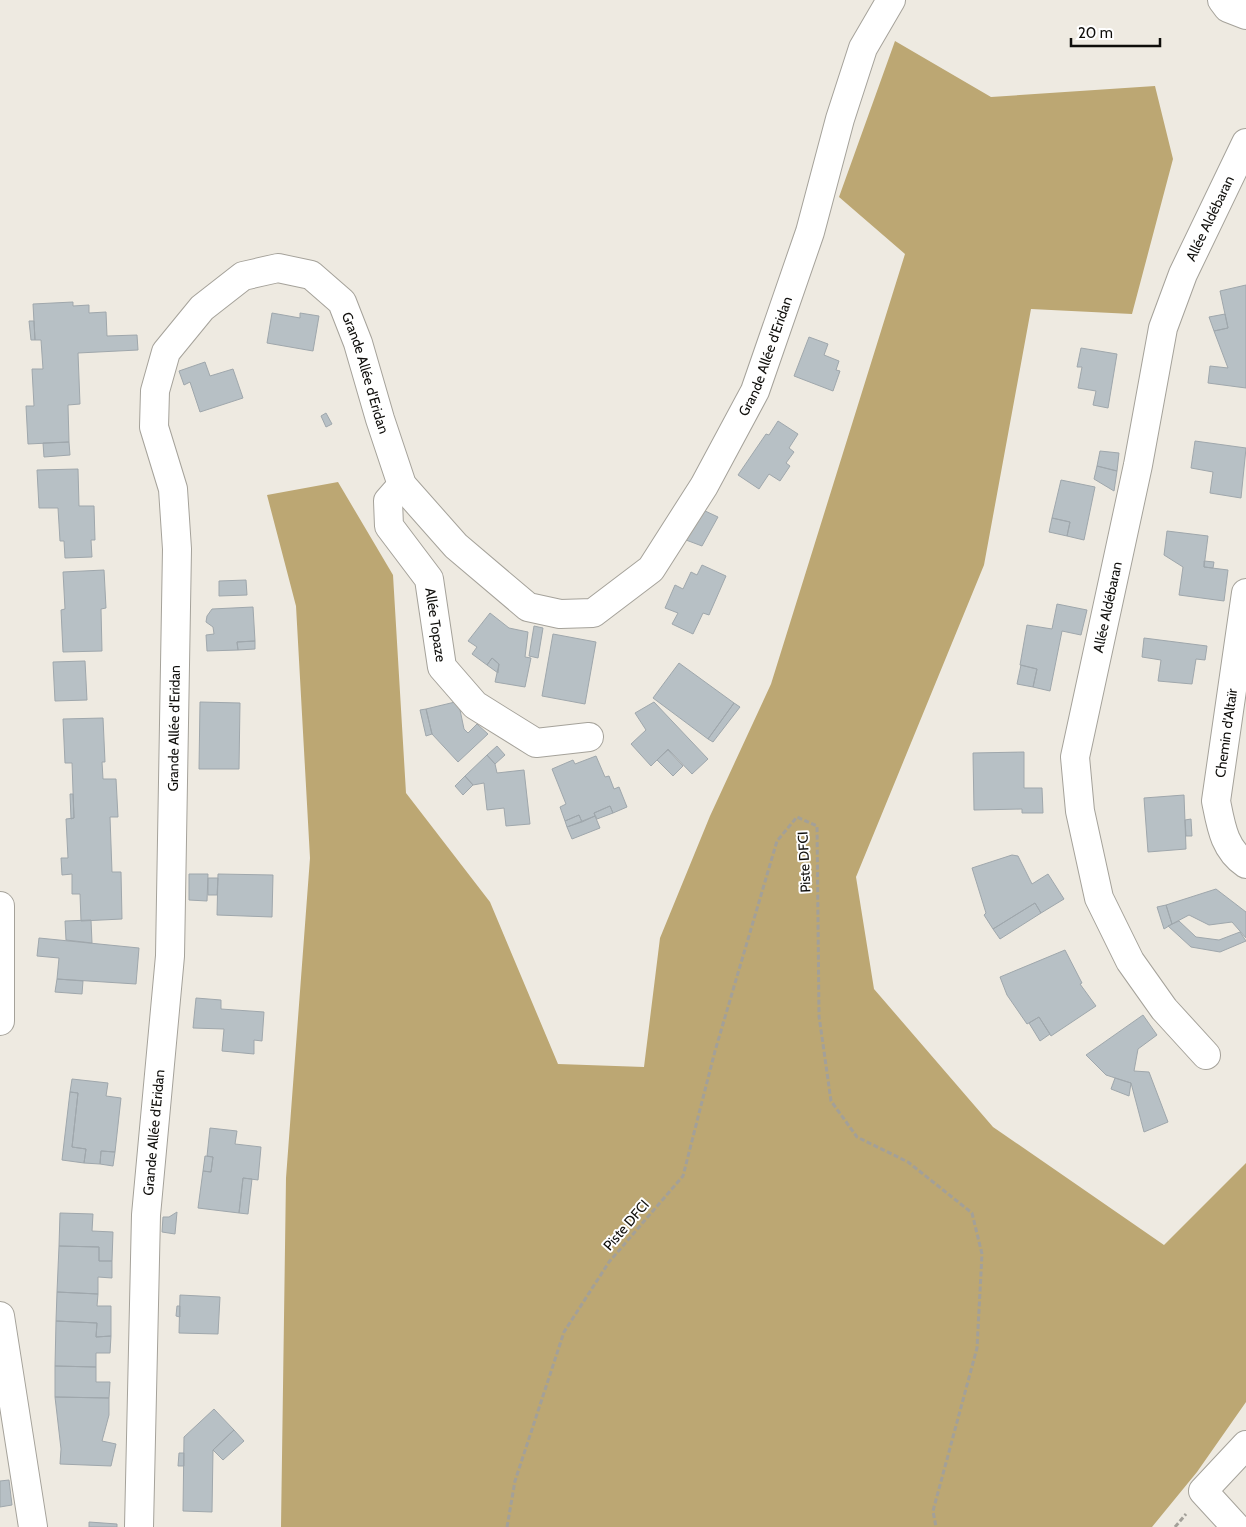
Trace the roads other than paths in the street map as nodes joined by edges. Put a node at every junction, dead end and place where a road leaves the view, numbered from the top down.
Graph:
1 (892, 0) edge
2 (1222, 0) edge
3 (1246, 15) edge
4 (1246, 143) edge
5 (402, 485) junction
6 (1246, 593) edge
7 (589, 737) dead end
8 (1246, 864) edge
9 (0, 906) edge
10 (0, 1021) edge
11 (1206, 1055) dead end
12 (0, 1316) edge
13 (1246, 1445) edge
14 (33, 1527) edge
15 (139, 1527) edge
16 (1236, 1527) edge

1 - 5 street, Grande Allée d'Eridan
2 - 3 street
4 - 11 street, Allée Aldébaran
5 - 7 street, Allée Topaze
5 - 15 street, Grande Allée d'Eridan
6 - 8 street, Chemin d'Altaïr
9 - 10 street
12 - 14 street
13 - 16 street

